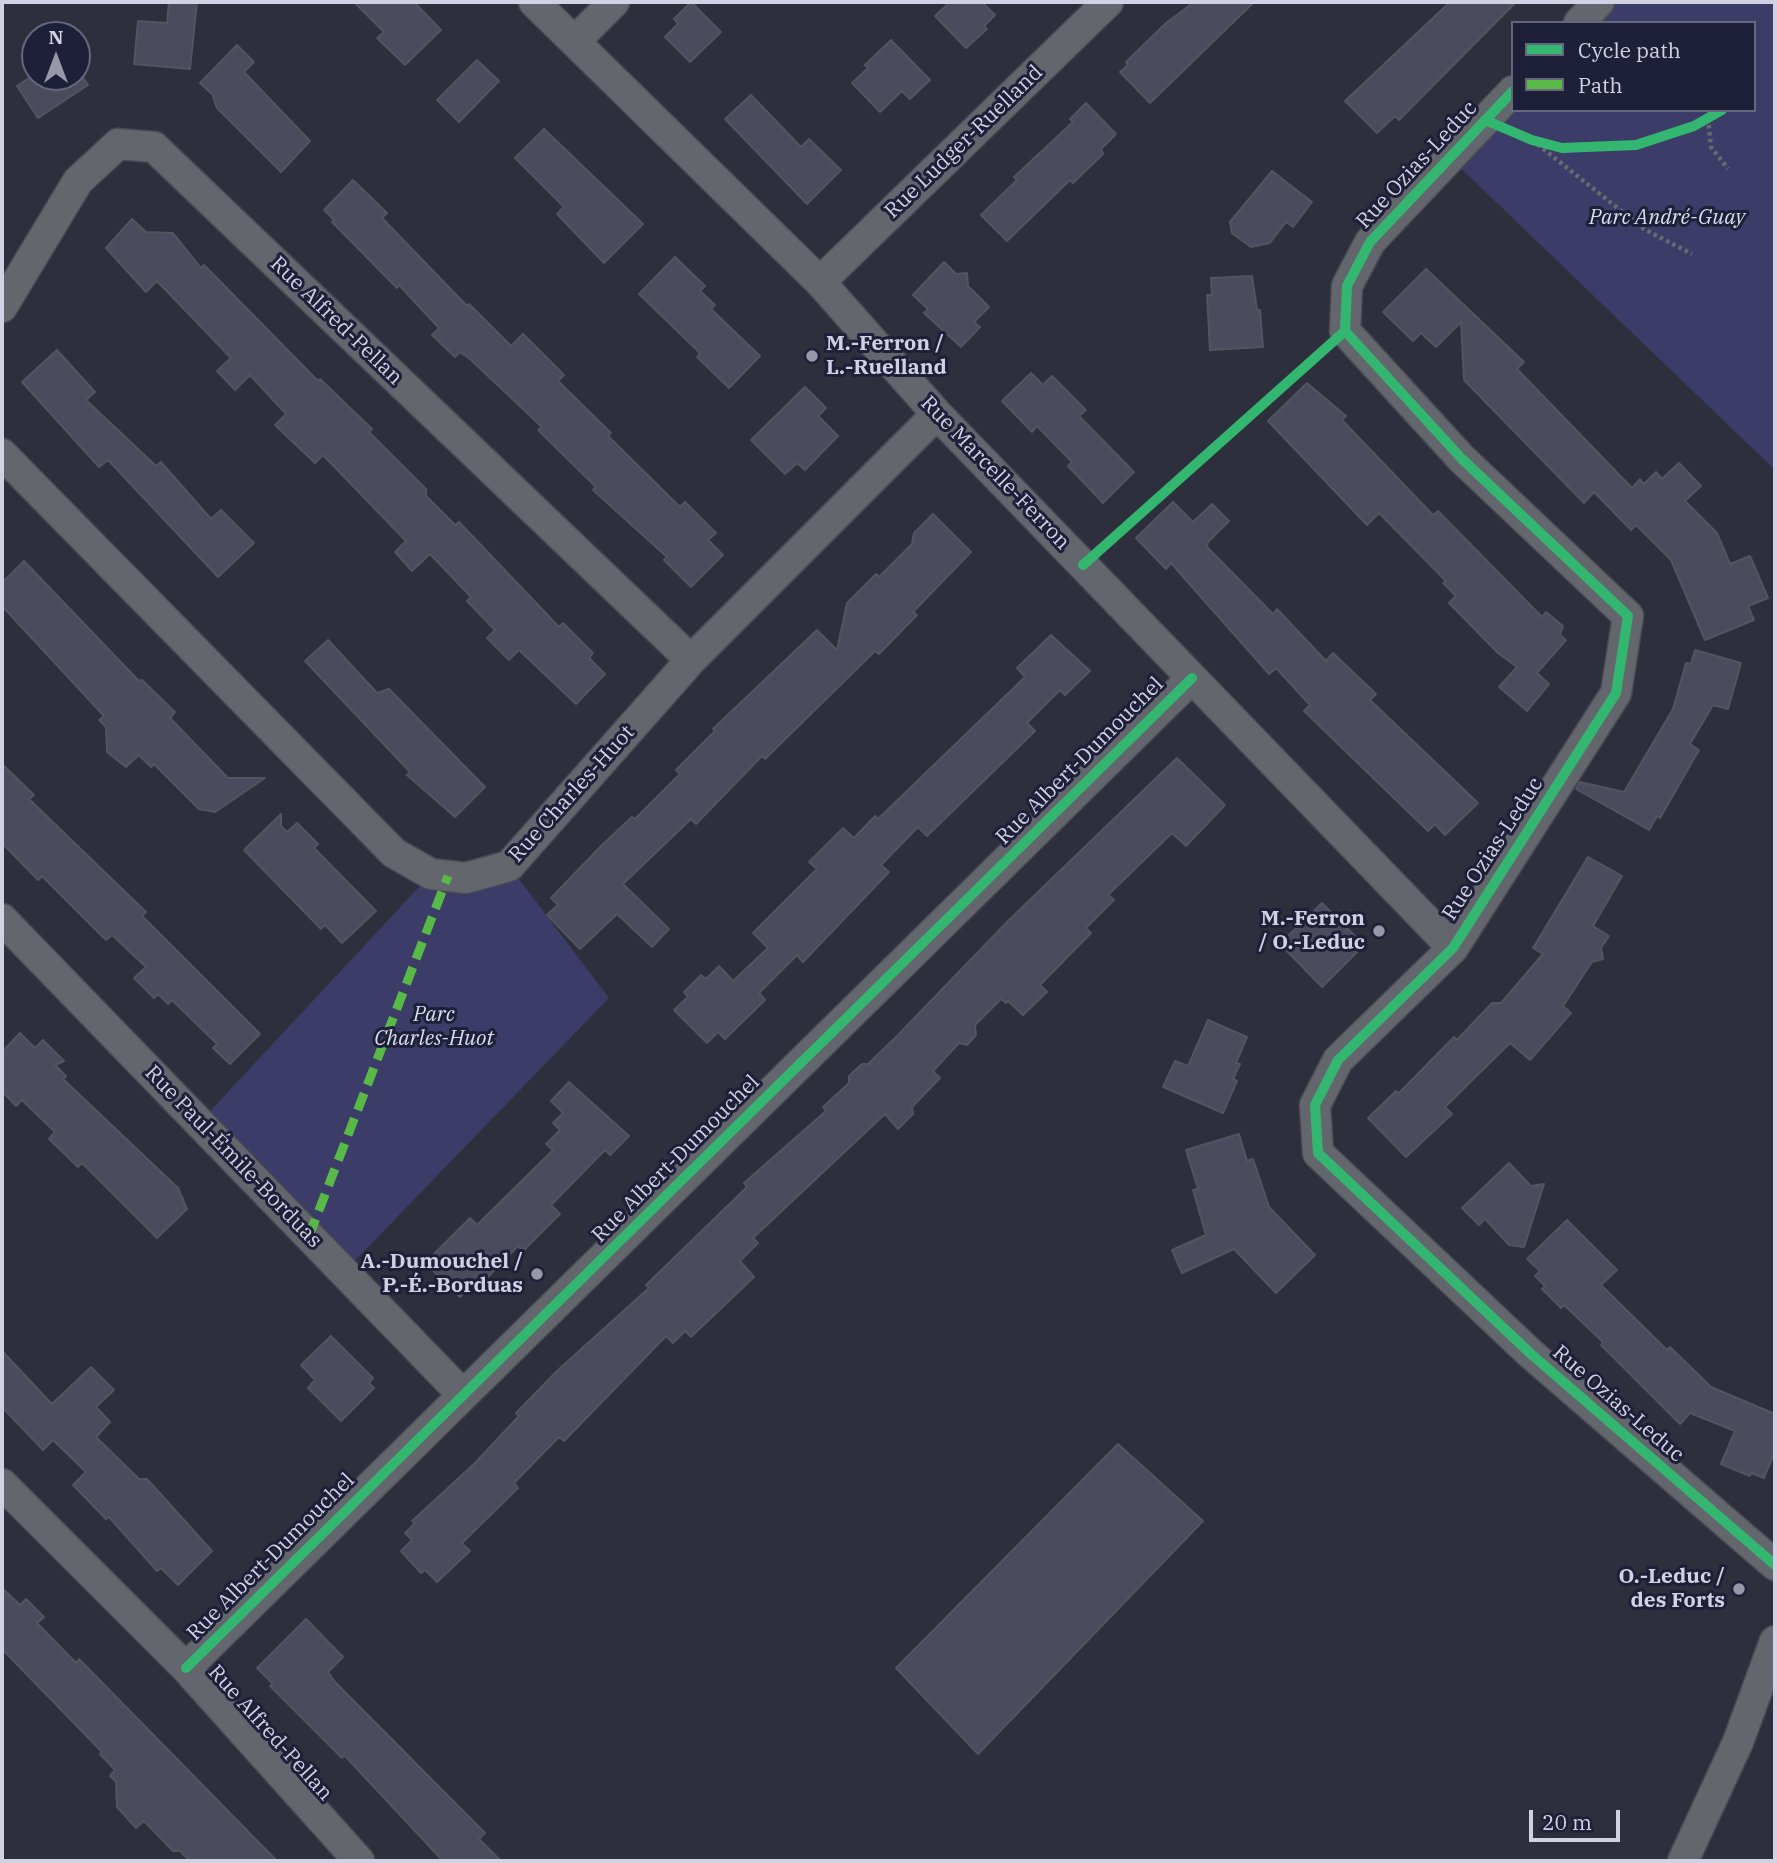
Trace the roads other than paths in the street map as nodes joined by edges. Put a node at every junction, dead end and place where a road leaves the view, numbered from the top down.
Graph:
1 (534, 2) edge
2 (614, 2) edge
3 (1108, 2) edge
4 (1600, 2) edge
5 (1581, 21) edge
6 (575, 41) junction
7 (1511, 93) edge
8 (820, 282) junction
9 (2, 307) edge
10 (937, 414) junction
11 (2, 454) edge
12 (691, 660) junction
13 (1192, 678) junction
14 (2, 919) edge
15 (1453, 948) junction
16 (463, 1395) junction
17 (2, 1484) edge
18 (1775, 1566) edge
19 (1775, 1641) edge
20 (186, 1668) junction
21 (359, 1861) edge
22 (1683, 1861) edge

1 - 6 street, Rue Marcelle-Ferron
2 - 6 street
3 - 8 street, Rue Ludger-Ruelland
4 - 5 street
6 - 8 street, Rue Marcelle-Ferron
7 - 15 street, Rue Ozias-Leduc
8 - 10 street, Rue Marcelle-Ferron
9 - 12 street, Rue Alfred-Pellan
10 - 12 street, Rue Charles-Huot
10 - 13 street, Rue Marcelle-Ferron
11 - 12 street, Rue Charles-Huot
13 - 15 street, Rue Marcelle-Ferron
13 - 16 street, Rue Albert-Dumouchel
14 - 16 street, Rue Paul-Émile-Borduas
15 - 18 street, Rue Ozias-Leduc
16 - 20 street, Rue Albert-Dumouchel
17 - 20 street, Rue Alfred-Pellan
19 - 22 street
20 - 21 street, Rue Alfred-Pellan

